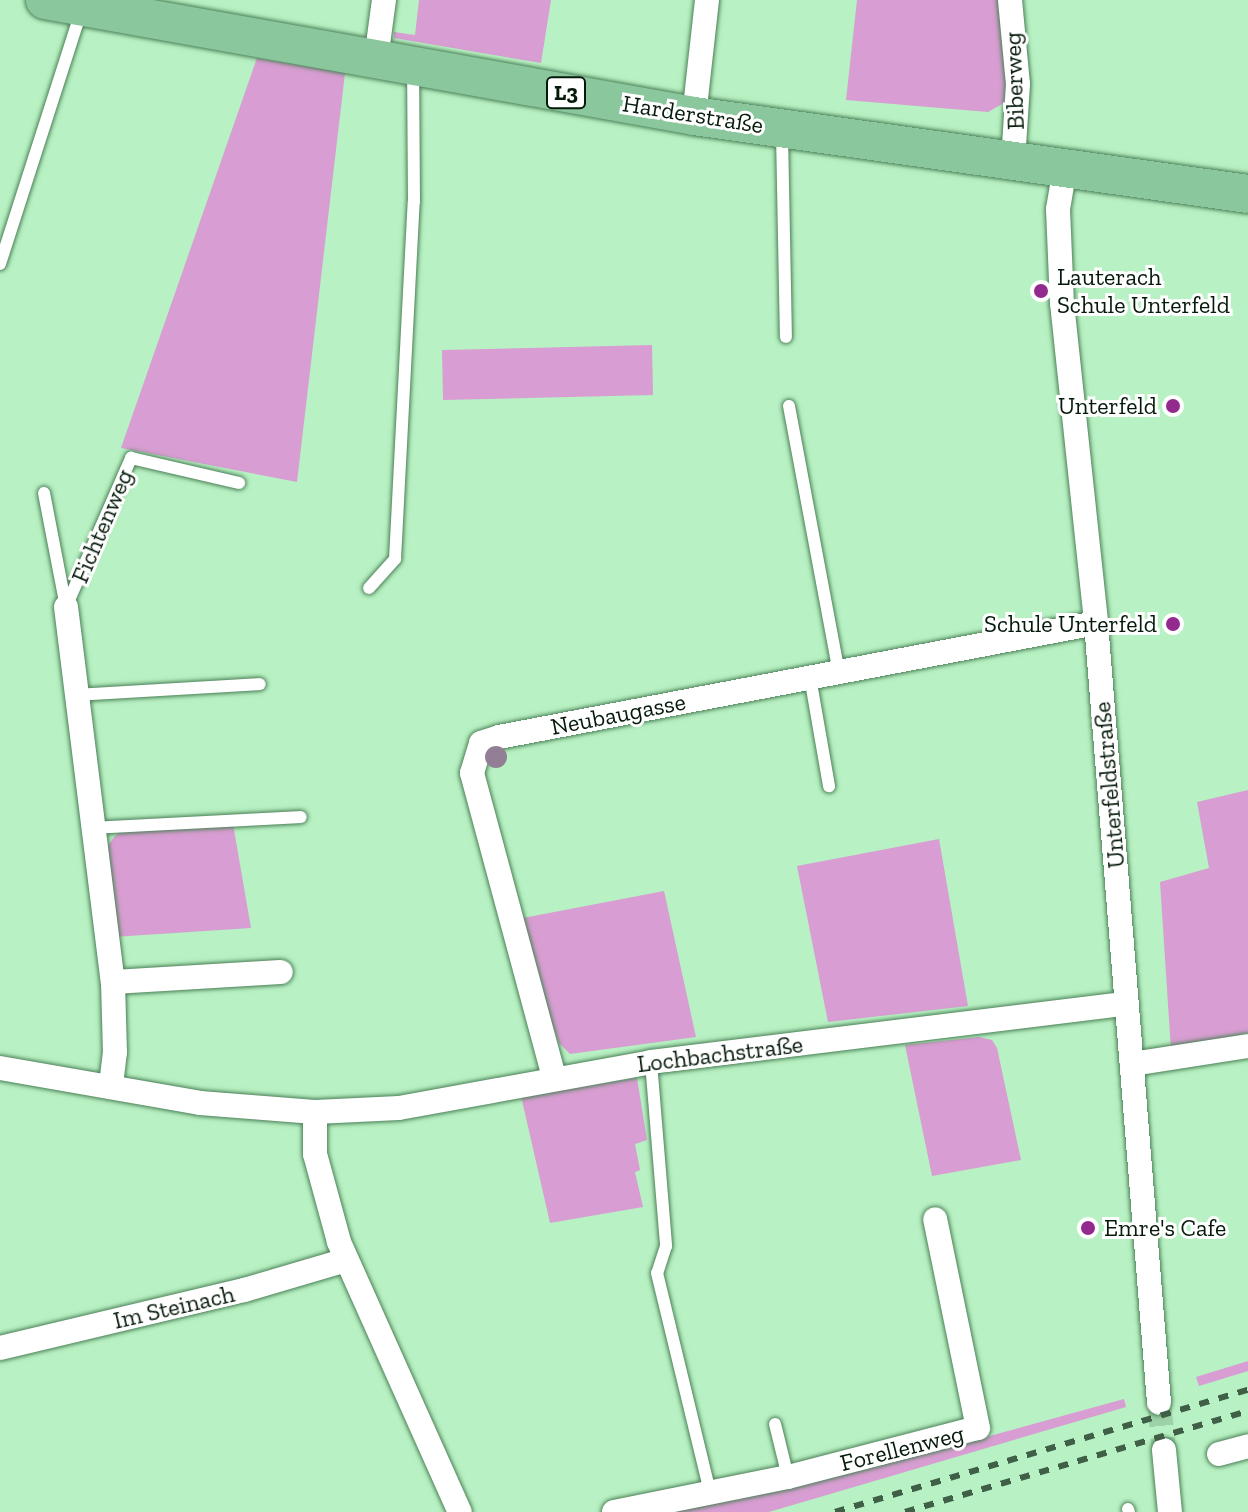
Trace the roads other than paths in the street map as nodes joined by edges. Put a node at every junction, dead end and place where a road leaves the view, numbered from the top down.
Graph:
1 (384, 0) edge
2 (707, 0) edge
3 (1010, 0) edge
4 (65, 2) edge
5 (395, 62) junction
6 (694, 116) junction
7 (782, 129) junction
8 (1013, 161) junction
9 (1065, 168) junction
10 (1248, 194) edge
11 (0, 264) edge
12 (786, 337) dead end
13 (789, 406) dead end
14 (239, 483) dead end
15 (44, 493) dead end
16 (369, 588) dead end
17 (66, 607) junction
18 (1096, 623) junction
19 (839, 672) junction
20 (810, 677) junction
21 (260, 684) dead end
22 (77, 695) junction
23 (829, 786) dead end
24 (301, 817) dead end
25 (92, 828) junction
26 (281, 972) dead end
27 (113, 982) junction
28 (1126, 1004) junction
29 (1248, 1046) edge
30 (651, 1062) junction
31 (1132, 1064) junction
32 (0, 1068) edge
33 (554, 1077) junction
34 (111, 1087) junction
35 (315, 1112) junction
36 (935, 1219) dead end
37 (346, 1260) junction
38 (0, 1348) edge
39 (1159, 1402) tunnel mouth
40 (775, 1424) dead end
41 (1248, 1446) edge
42 (1164, 1450) tunnel mouth
43 (1219, 1454) dead end
44 (788, 1477) junction
45 (710, 1492) junction
46 (460, 1512) edge
47 (614, 1512) edge
48 (1170, 1512) edge

1 - 5 street
2 - 6 street
3 - 8 street, Biberweg
4 - 5 main road, Harderstraße / L3
4 - 11 lane
5 - 6 main road, Harderstraße / L3
5 - 16 lane
6 - 7 main road, Harderstraße / L3
7 - 8 main road, Harderstraße / L3
7 - 12 lane
8 - 9 main road, Harderstraße / L3
9 - 10 main road, Harderstraße / L3
9 - 18 street, Unterfeldstraße
13 - 19 lane
14 - 17 lane, Fichtenweg
15 - 17 lane, Fichtenweg
17 - 22 street, Fichtenweg
18 - 19 street, Neubaugasse
18 - 28 street, Unterfeldstraße
19 - 20 street, Neubaugasse
20 - 23 lane
20 - 33 street, Neubaugasse
21 - 22 lane
22 - 25 street, Fichtenweg
24 - 25 lane
25 - 27 street, Fichtenweg
26 - 27 street
27 - 34 street, Fichtenweg
28 - 30 street, Lochbachstraße
28 - 31 street, Unterfeldstraße
29 - 31 street
30 - 33 street, Lochbachstraße
30 - 45 lane
31 - 39 street, Unterfeldstraße
32 - 34 street, Lochbachstraße
33 - 35 street, Lochbachstraße
34 - 35 street, Lochbachstraße
35 - 37 street
36 - 44 street, Forellenweg
37 - 38 street, Im Steinach
37 - 46 street
40 - 44 lane
41 - 43 street
42 - 48 street
44 - 45 street, Forellenweg
45 - 47 street, Forellenweg

